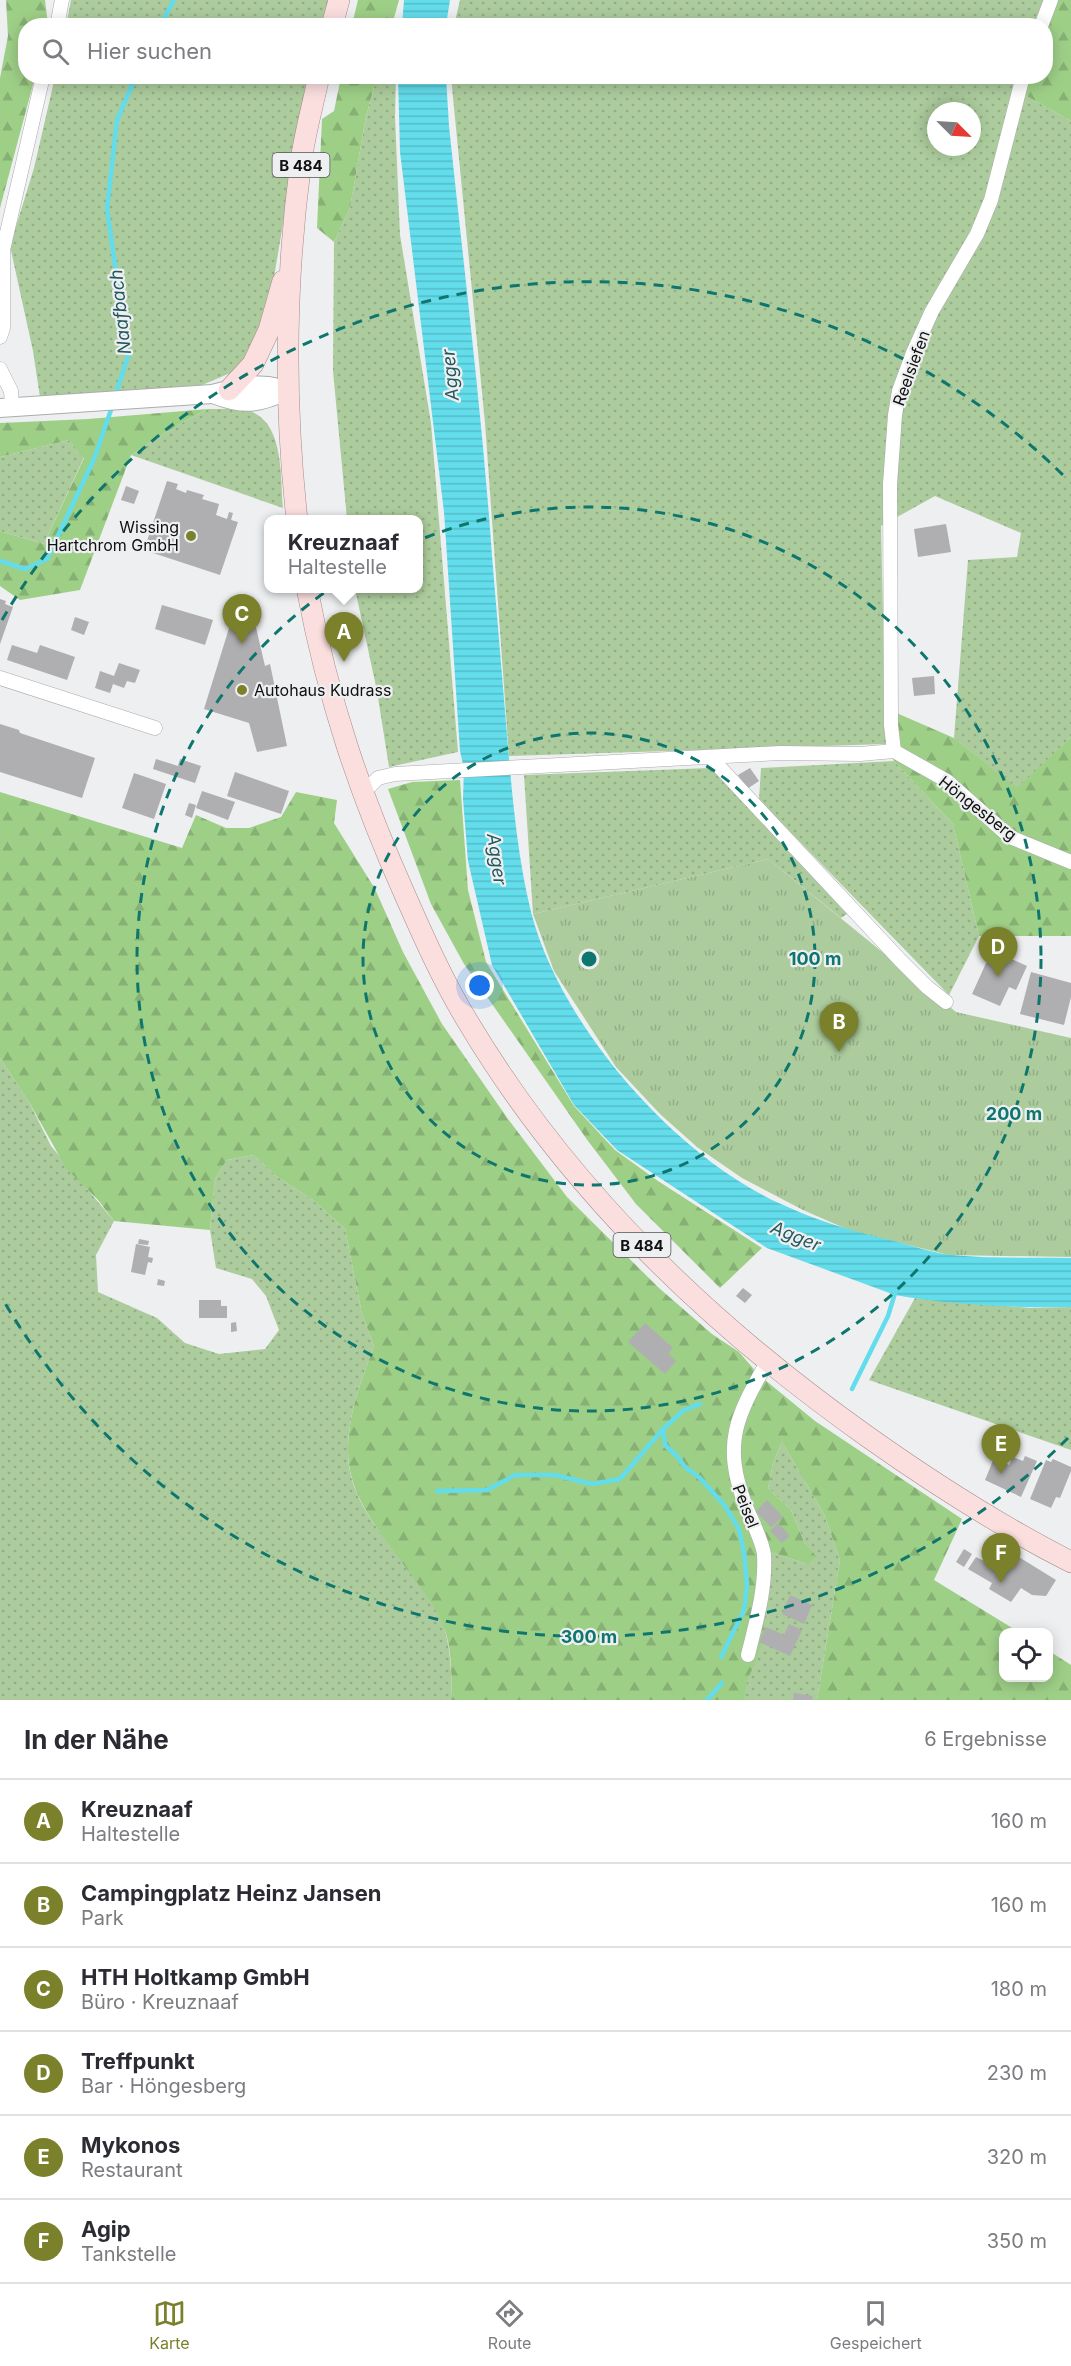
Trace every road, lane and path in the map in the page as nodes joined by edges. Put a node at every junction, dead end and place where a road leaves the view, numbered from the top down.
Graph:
1 (62, 0) edge
2 (339, 0) edge
3 (1051, 0) edge
4 (59, 18) edge
5 (334, 18) edge
6 (1044, 18) edge
7 (41, 84) edge
8 (317, 84) edge
9 (1021, 84) edge
10 (291, 254) junction
11 (0, 338) edge
12 (0, 369) edge
13 (288, 390) junction
14 (220, 392) junction
15 (6, 407) edge
16 (297, 515) edge
17 (308, 593) edge
18 (0, 678) edge
19 (155, 728) dead end
20 (894, 751) junction
21 (711, 758) junction
22 (362, 794) junction
23 (1071, 862) edge
24 (946, 1002) dead end
25 (767, 1362) junction
26 (1071, 1562) edge
27 (748, 1654) dead end

1 - 4 street
2 - 5 main road
3 - 6 street
7 - 11 street
8 - 10 main road, B 484
9 - 20 street, Reelsiefen
10 - 13 main road, B 484
10 - 14 main road
12 - 15 street
13 - 14 street
13 - 16 main road, B 484
14 - 15 street
17 - 22 main road, B 484
18 - 19 street
20 - 21 street
20 - 23 street, Höngesberg
21 - 22 street
21 - 24 street
22 - 25 main road, B 484
25 - 26 main road, B 484
25 - 27 street, Peisel

